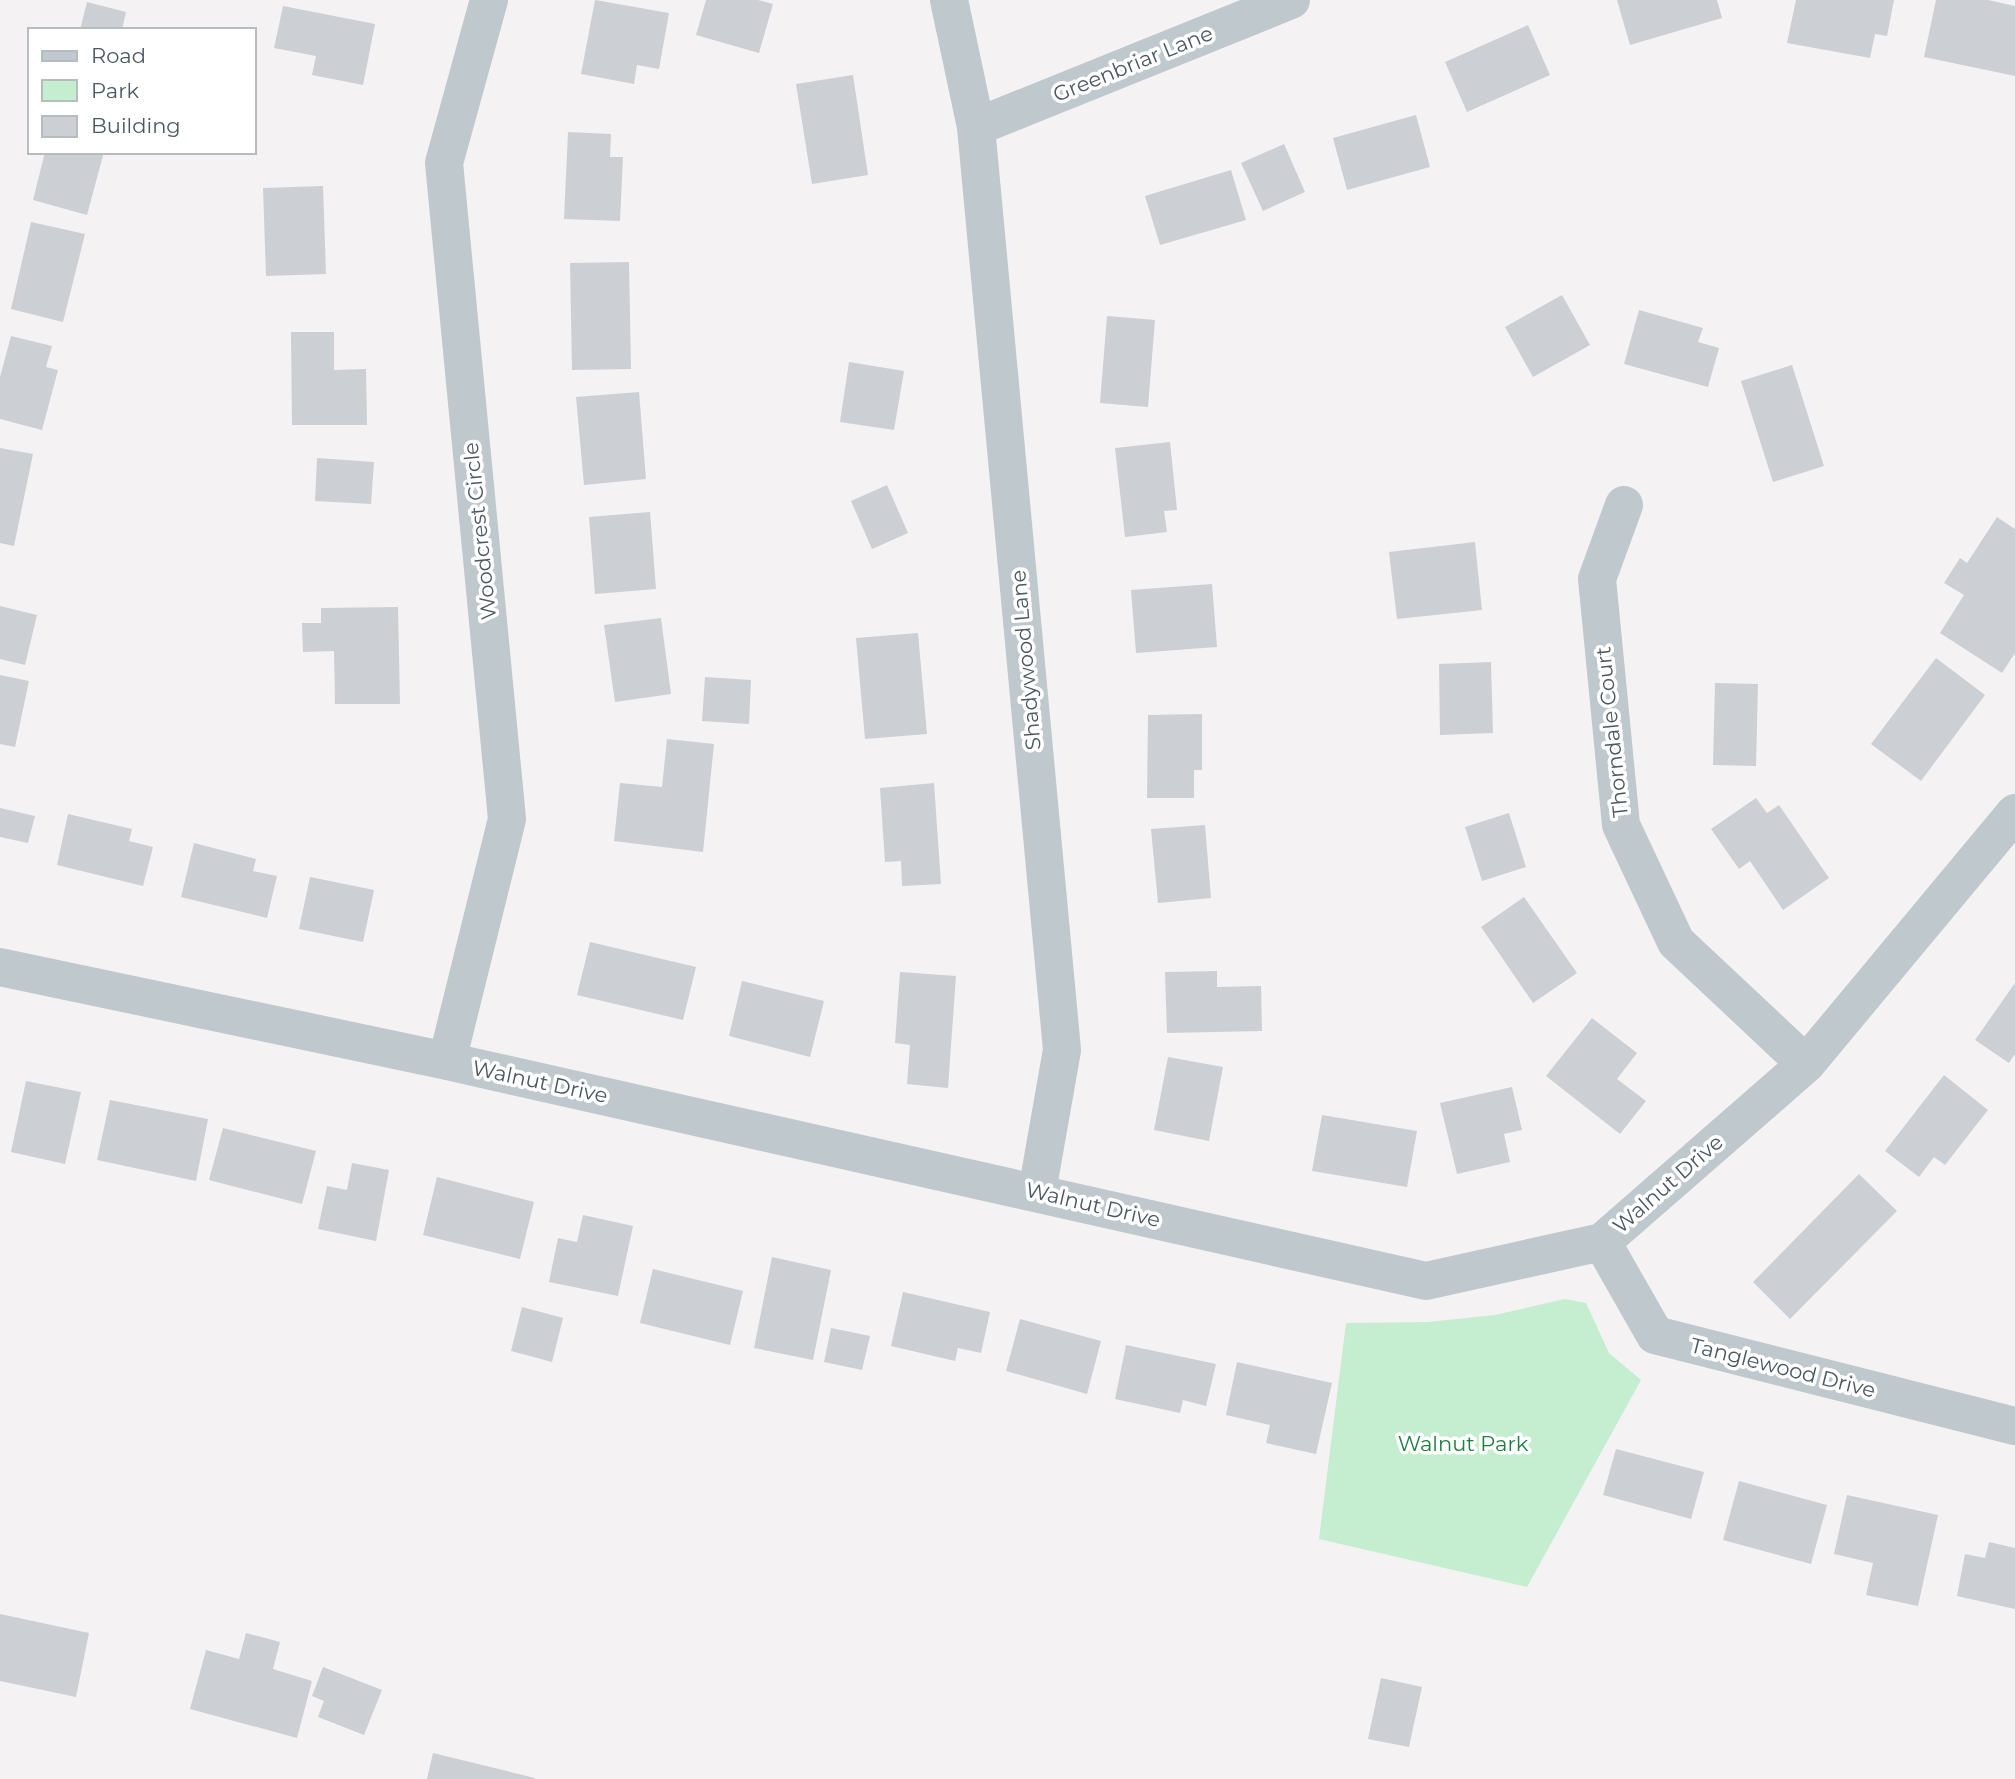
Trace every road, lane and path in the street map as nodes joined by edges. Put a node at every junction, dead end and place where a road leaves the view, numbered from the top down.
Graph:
1 (489, 0) edge
2 (949, 0) edge
3 (1291, 0) edge
4 (976, 127) junction
5 (1624, 505) dead end
6 (2015, 813) edge
7 (0, 967) edge
8 (447, 1061) junction
9 (1806, 1064) junction
10 (1037, 1192) junction
11 (1602, 1242) junction
12 (2015, 1426) edge

1 - 8 street, Woodcrest Circle
2 - 4 street
3 - 4 street, Greenbriar Lane
4 - 10 street, Shadywood Lane
5 - 9 street, Thorndale Court
6 - 9 street, Walnut Drive
7 - 8 street, Walnut Drive
8 - 10 street, Walnut Drive
9 - 11 street, Walnut Drive
10 - 11 street, Walnut Drive
11 - 12 street, Tanglewood Drive

